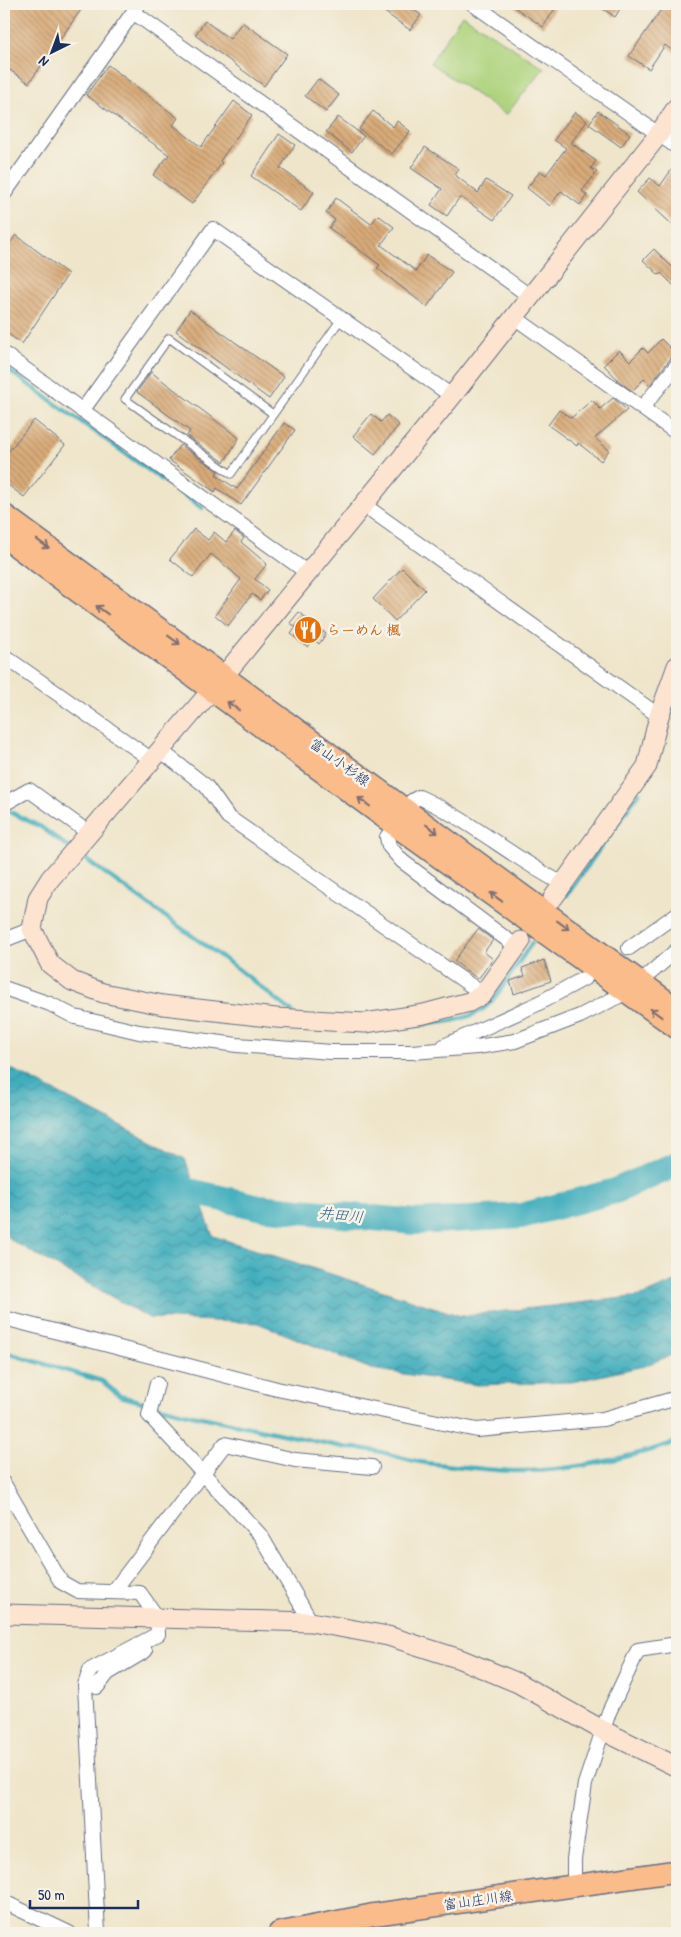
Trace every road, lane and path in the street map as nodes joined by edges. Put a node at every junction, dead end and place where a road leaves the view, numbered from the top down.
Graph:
1 (473, 4) edge
2 (136, 8) edge
3 (677, 107) edge
4 (659, 134) junction
5 (677, 147) edge
6 (4, 194) edge
7 (531, 297) junction
8 (514, 318) junction
9 (341, 319) junction
10 (4, 354) edge
11 (677, 365) edge
12 (452, 396) junction
13 (642, 408) junction
14 (82, 412) junction
15 (274, 414) junction
16 (677, 433) edge
17 (364, 505) junction
18 (4, 515) edge
19 (4, 537) edge
20 (308, 573) junction
21 (4, 656) edge
22 (677, 666) edge
23 (217, 684) junction
24 (659, 716) junction
25 (156, 755) junction
26 (4, 804) edge
27 (401, 818) junction
28 (89, 833) junction
29 (558, 891) joint
30 (677, 914) edge
31 (32, 929) junction
32 (4, 940) edge
33 (519, 944) joint
34 (628, 948) dead end
35 (677, 950) edge
36 (585, 978) dead end
37 (4, 988) edge
38 (637, 989) junction
39 (483, 994) junction
40 (677, 1009) edge
41 (677, 1028) edge
42 (433, 1051) junction
43 (4, 1318) edge
44 (157, 1384) dead end
45 (677, 1398) edge
46 (372, 1467) dead end
47 (204, 1473) junction
48 (4, 1484) edge
49 (113, 1592) junction
50 (4, 1614) edge
51 (310, 1622) junction
52 (158, 1626) junction
53 (677, 1644) edge
54 (97, 1687) dead end
55 (604, 1731) junction
56 (677, 1767) edge
57 (677, 1871) edge
58 (574, 1886) junction
59 (4, 1902) edge
60 (69, 1933) edge
61 (98, 1933) edge
62 (279, 1933) edge

1 - 4 street
2 - 6 street
2 - 7 street
3 - 4 street
4 - 5 street
4 - 7 street
7 - 8 street
8 - 12 street
8 - 13 street
9 - 12 street
9 - 14 street
9 - 15 lane
10 - 14 street
11 - 13 street
12 - 17 street
13 - 16 street
14 - 20 street
15 - 15 lane
17 - 20 street
17 - 24 street
18 -> 23 main road, 富山小杉線
23 -> 19 main road, 富山小杉線
20 - 23 street
21 - 25 street
22 - 24 street
23 - 25 street
23 - 27 main road, 富山小杉線
24 - 29 street
25 - 28 street
25 - 39 street
26 - 28 street
27 - 29 street
27 - 33 street
27 - 38 main road, 富山小杉線
28 - 31 street
30 - 34 street
31 - 32 street
31 - 39 street
33 - 39 street
35 - 38 street
36 - 42 street
37 - 42 street
38 - 40 main road, 富山小杉線
41 -> 38 main road, 富山小杉線
38 - 42 street
43 - 45 street
44 - 47 street
46 - 47 street
47 - 49 street
47 - 51 street
48 - 49 street
49 - 52 street
50 - 52 street
51 - 52 street
51 - 55 street
52 - 54 street
52 - 61 street
53 - 55 street
55 - 56 street
55 - 58 street
57 - 58 main road, 富山庄川線
58 - 62 main road, 富山庄川線
59 - 60 street

